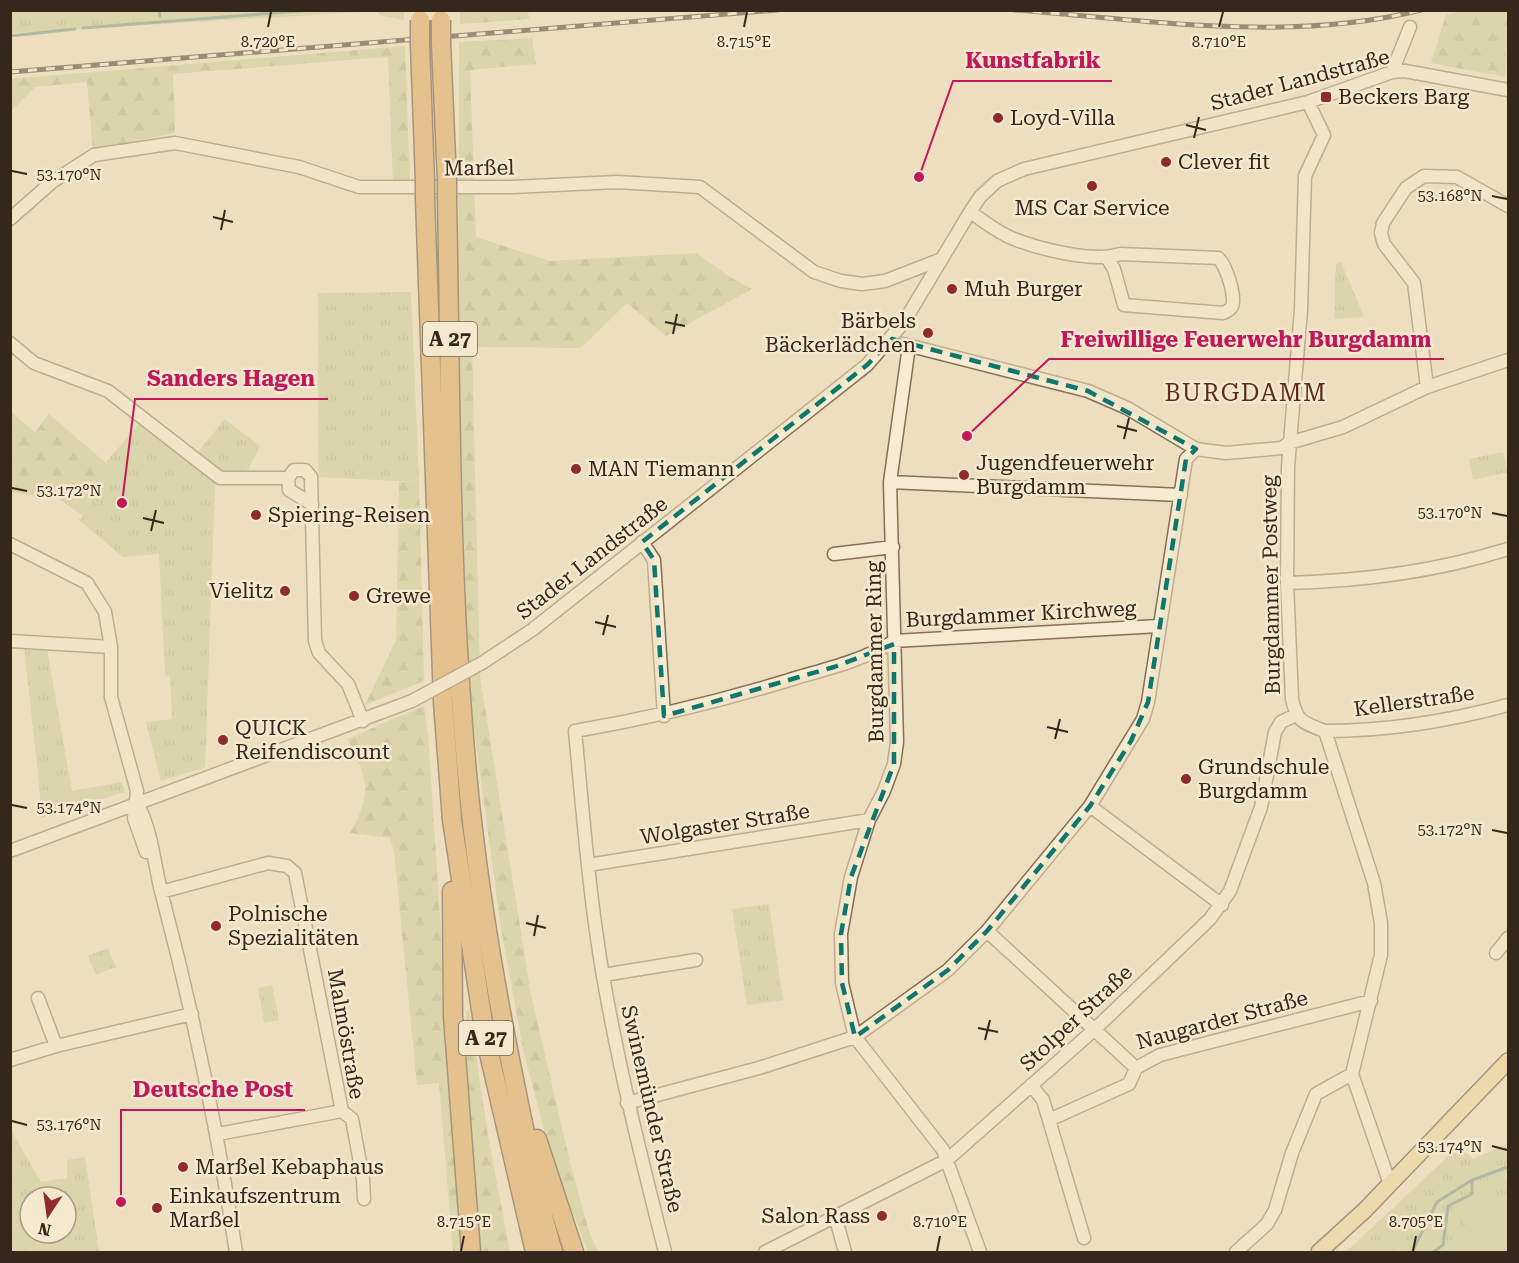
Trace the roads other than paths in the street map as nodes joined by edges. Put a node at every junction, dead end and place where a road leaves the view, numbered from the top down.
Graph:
1 (420, 15) edge
2 (441, 15) edge
3 (1410, 27) dead end
4 (1392, 72) junction
5 (1509, 90) edge
6 (1308, 102) junction
7 (1509, 206) edge
8 (970, 212) junction
9 (10, 219) edge
10 (1107, 258) junction
11 (942, 259) junction
12 (892, 339) junction
13 (10, 343) edge
14 (909, 346) junction
15 (1509, 360) edge
16 (1427, 387) junction
17 (1289, 443) junction
18 (1196, 449) junction
19 (288, 478) junction
20 (890, 482) junction
21 (1181, 495) junction
22 (312, 504) junction
23 (642, 542) junction
24 (10, 544) edge
25 (893, 547) junction
26 (1509, 549) edge
27 (834, 554) dead end
28 (1287, 582) junction
29 (1159, 626) junction
30 (10, 641) edge
31 (894, 641) junction
32 (111, 647) junction
33 (1509, 705) edge
34 (1296, 715) junction
35 (664, 716) junction
36 (363, 721) junction
37 (576, 731) joint
38 (1325, 731) junction
39 (136, 803) junction
40 (1090, 806) junction
41 (452, 820) junction
42 (868, 820) junction
43 (10, 851) edge
44 (588, 865) junction
45 (161, 892) junction
46 (1222, 905) junction
47 (987, 931) junction
48 (1509, 938) edge
49 (1496, 953) dead end
50 (696, 960) dead end
51 (603, 975) junction
52 (38, 998) dead end
53 (1371, 1001) junction
54 (192, 1014) junction
55 (1095, 1029) junction
56 (855, 1036) junction
57 (56, 1046) junction
58 (506, 1047) junction
59 (10, 1060) edge
60 (1509, 1061) edge
61 (1136, 1068) junction
62 (1352, 1074) junction
63 (1031, 1085) junction
64 (627, 1103) junction
65 (342, 1111) junction
66 (1050, 1120) junction
67 (218, 1134) junction
68 (948, 1160) junction
69 (1390, 1184) junction
70 (364, 1199) dead end
71 (836, 1219) junction
72 (1084, 1238) dead end
73 (236, 1252) edge
74 (471, 1252) edge
75 (535, 1252) edge
76 (553, 1252) edge
77 (574, 1252) edge
78 (665, 1252) edge
79 (765, 1252) edge
80 (845, 1252) edge
81 (980, 1252) edge
82 (1236, 1252) edge
83 (1319, 1252) edge

1 - 41 highway, A 27, bridge
2 - 58 highway, A 27, bridge
3 - 4 street
4 - 5 street, Stader Landstraße
4 - 6 street, Stader Landstraße
6 - 8 street, Stader Landstraße
6 - 17 street, Burgdammer Postweg
7 - 16 street
8 - 10 street
8 - 11 street, Stader Landstraße
9 - 11 street, Marßel
10 - 10 street
11 - 12 street, Stader Landstraße
12 - 14 street
12 - 23 street, Stader Landstraße
13 - 19 street
14 - 18 street
14 - 20 street, Burgdammer Ring
15 - 16 street
16 - 17 street
17 - 18 street
17 - 28 street, Burgdammer Postweg
18 - 21 street
19 - 22 street
19 - 22 street
20 - 21 street
20 - 25 street, Burgdammer Ring
21 - 29 street
22 - 36 street
23 - 35 street
23 - 36 street, Stader Landstraße, bridge
24 - 32 street
25 - 27 street
25 - 31 street, Burgdammer Ring
26 - 28 street
28 - 34 street, Burgdammer Postweg
29 - 31 street, Burgdammer Kirchweg
29 - 40 street
30 - 32 street
31 - 35 street, Burgdammer Kirchweg
31 - 42 street, Burgdammer Ring
32 - 39 street
33 - 38 street, Kellerstraße
34 - 38 street, Burgdammer Postweg
34 - 46 street, Stolper Straße
35 - 37 street, Burgdammer Kirchweg
36 - 39 street, Stader Landstraße
37 - 44 street, Swinemünder Straße
38 - 53 street
39 - 43 street, Stader Landstraße
39 - 45 street
40 - 46 street
40 - 47 street
41 - 74 highway
41 - 75 highway, A 27
42 - 44 street, Wolgaster Straße
42 - 56 street, Burgdammer Ring
44 - 51 street, Swinemünder Straße
45 - 54 street
45 - 65 street, Malmöstraße
46 - 55 street, Stolper Straße
47 - 55 street, Naugarder Straße
47 - 56 street
48 - 49 street
50 - 51 street
51 - 64 street, Swinemünder Straße
52 - 57 street
53 - 61 street, Naugarder Straße
53 - 62 street
54 - 57 street
54 - 67 street
55 - 61 street, Naugarder Straße
55 - 63 street, Stolper Straße
56 - 64 street
56 - 68 street, Burgdammer Ring
57 - 59 street
58 - 76 highway, A 27
58 - 77 highway
60 - 69 main road
61 - 66 street
62 - 69 street
62 - 82 street
63 - 66 street
63 - 68 street, Stolper Straße
64 - 78 street, Swinemünder Straße
65 - 67 street, Malmöstraße
65 - 70 street
66 - 72 street
67 - 73 street
68 - 71 street, Stolper Straße
68 - 81 street, Burgdammer Ring
69 - 83 main road
71 - 79 street, Stolper Straße
71 - 80 street

